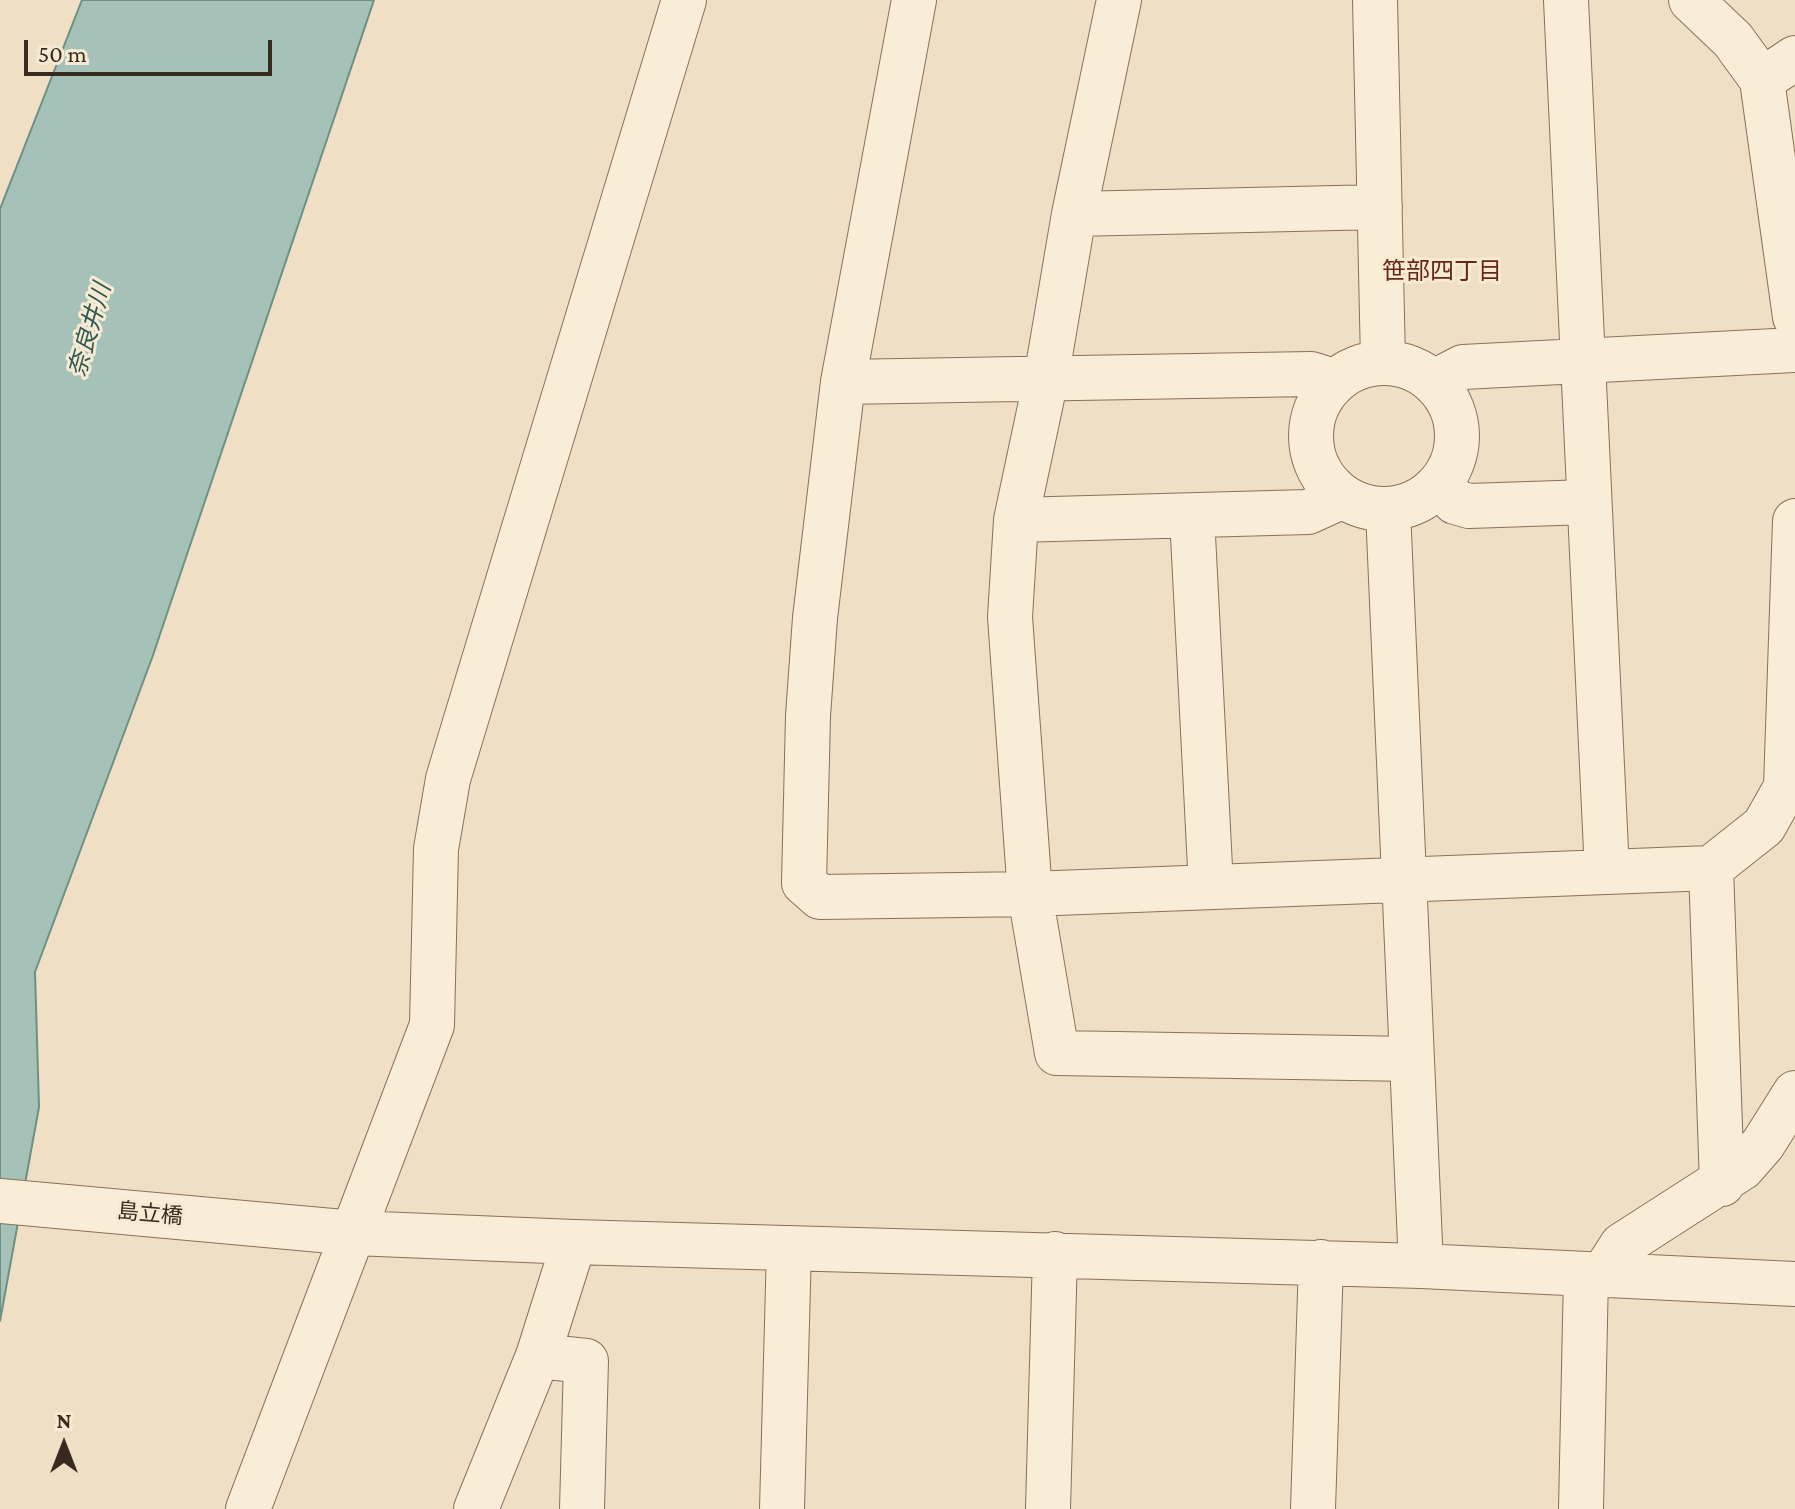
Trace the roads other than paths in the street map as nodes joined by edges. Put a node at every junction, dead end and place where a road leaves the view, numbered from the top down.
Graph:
1 (684, 0) edge
2 (914, 0) edge
3 (1119, 0) edge
4 (1375, 0) edge
5 (1566, 0) edge
6 (1691, 0) edge
7 (1778, 69) edge
8 (1380, 207) junction
9 (1074, 214) junction
10 (1795, 317) edge
11 (1795, 350) edge
12 (1383, 361) junction
13 (1583, 362) junction
14 (1046, 379) junction
15 (1333, 381) junction
16 (843, 382) junction
17 (1434, 382) junction
18 (1441, 483) junction
19 (1341, 497) junction
20 (1588, 502) junction
21 (1388, 510) junction
22 (1192, 516) junction
23 (1016, 520) junction
24 (1795, 521) edge
25 (1711, 868) junction
26 (1607, 872) junction
27 (1404, 879) junction
28 (1211, 887) junction
29 (1030, 894) junction
30 (1412, 1059) junction
31 (1795, 1093) edge
32 (1722, 1184) junction
33 (0, 1201) edge
34 (354, 1233) junction
35 (574, 1242) junction
36 (789, 1248) junction
37 (1055, 1254) junction
38 (1321, 1262) junction
39 (1421, 1266) junction
40 (1594, 1276) junction
41 (1795, 1284) edge
42 (538, 1356) junction
43 (248, 1509) edge
44 (476, 1509) edge
45 (582, 1509) edge
46 (782, 1509) edge
47 (1048, 1509) edge
48 (1313, 1509) edge
49 (1581, 1509) edge

1 - 34 street
2 - 16 street
3 - 9 street
4 - 8 street
5 - 13 street
6 - 7 street
7 - 10 street
8 - 9 street
8 - 12 street
9 - 14 street
11 - 13 street
12 - 15 street
12 - 17 street
13 - 17 street
13 - 20 street
14 - 15 street
14 - 16 street
14 - 23 street
15 - 19 street
16 - 29 street
17 - 18 street
18 - 20 street
18 - 21 street
19 - 21 street
19 - 22 street
20 - 26 street
21 - 27 street
22 - 23 street
22 - 28 street
23 - 29 street
24 - 25 street
25 - 26 street
25 - 32 street
26 - 27 street
27 - 28 street
27 - 30 street
28 - 29 street
29 - 30 street
30 - 39 street
31 - 32 street
32 - 40 street
33 - 34 street, 島立橋
34 - 35 street, 島立橋
34 - 43 street
35 - 36 street, 島立橋
35 - 42 street
36 - 37 street, 島立橋
36 - 46 street
37 - 38 street, 島立橋
37 - 47 street
38 - 39 street, 島立橋
38 - 48 street
39 - 40 street, 島立橋
40 - 41 street, 島立橋
40 - 49 street
42 - 44 street
42 - 45 street

